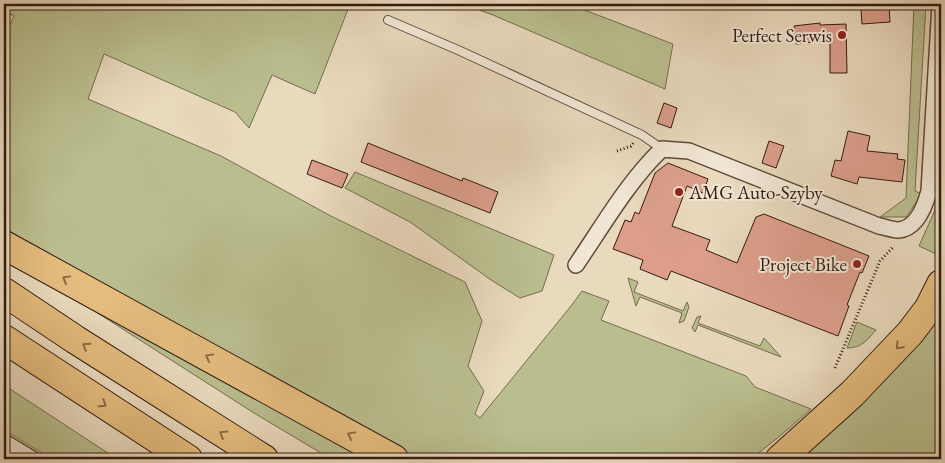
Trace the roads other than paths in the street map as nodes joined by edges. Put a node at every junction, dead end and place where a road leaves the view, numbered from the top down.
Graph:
1 (940, 4) edge
2 (388, 20) dead end
3 (662, 149) junction
4 (4, 245) edge
5 (576, 265) dead end
6 (941, 284) edge
7 (4, 292) edge
8 (4, 339) edge
9 (4, 442) edge
10 (32, 459) edge
11 (188, 459) edge
12 (264, 459) edge
13 (394, 459) edge
14 (780, 459) edge

1 - 3 street
2 - 3 lane
3 - 5 street
13 -> 4 highway
6 -> 14 highway
12 -> 7 highway
8 -> 11 highway
9 - 10 street

